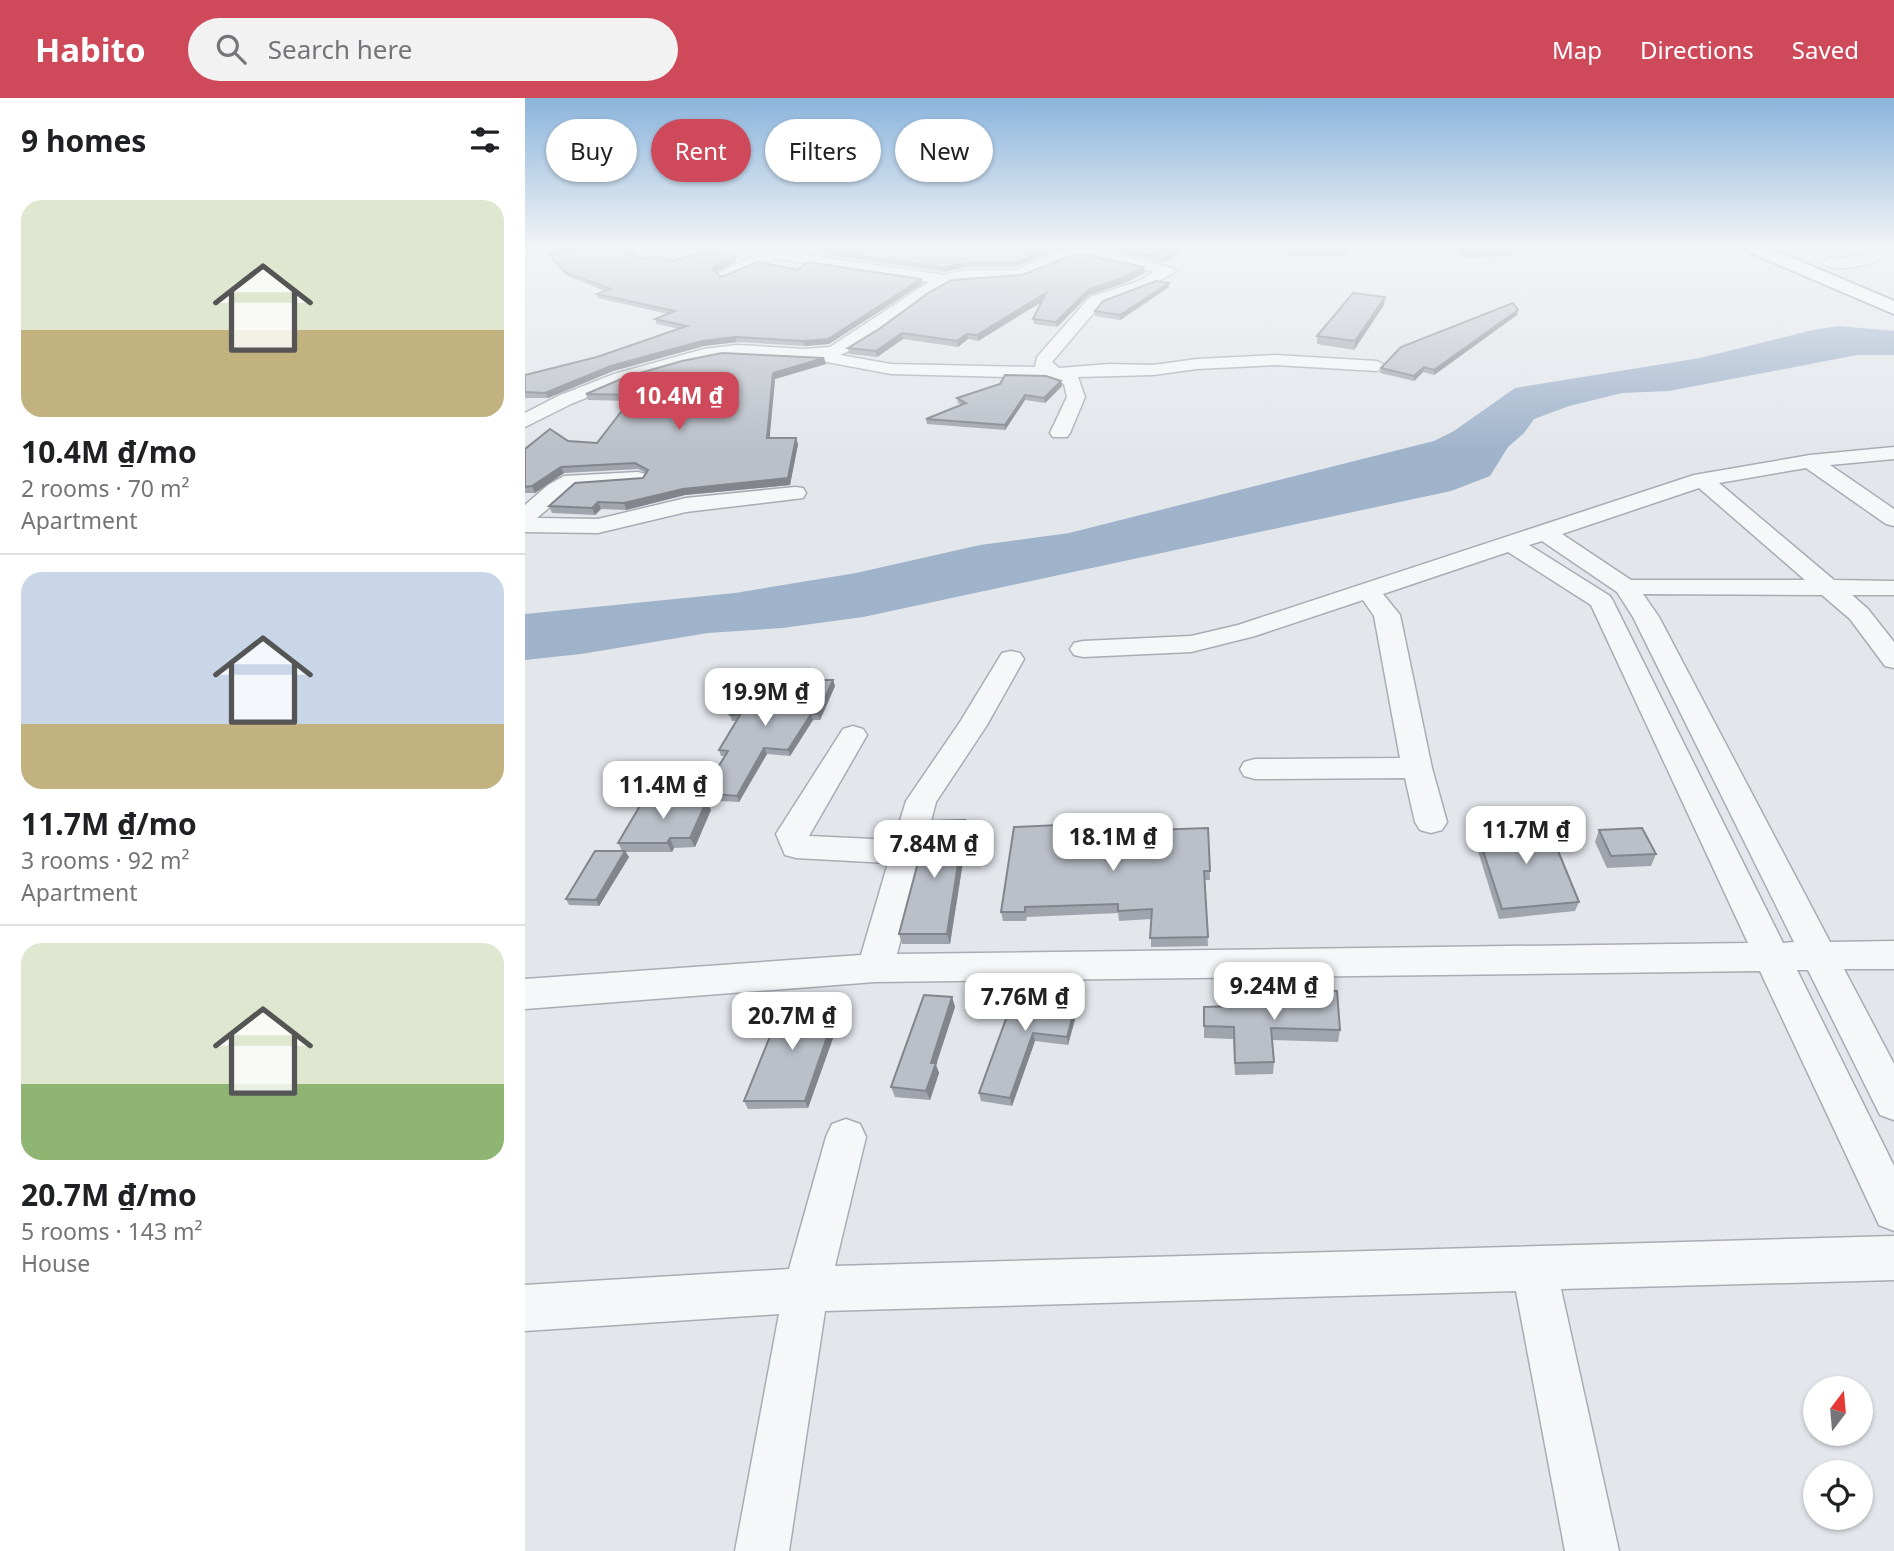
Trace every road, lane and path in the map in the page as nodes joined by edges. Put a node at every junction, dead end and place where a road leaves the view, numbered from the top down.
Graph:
1 (891, 316) edge
2 (1081, 316) edge
3 (804, 354) junction
4 (1377, 366) dead end
5 (1059, 373) junction
6 (525, 421) edge
7 (1060, 433) dead end
8 (1894, 453) edge
9 (1810, 461) junction
10 (638, 478) edge
11 (1702, 480) junction
12 (795, 493) dead end
13 (525, 517) edge
14 (1894, 519) edge
15 (525, 525) edge
16 (1546, 533) junction
17 (1512, 544) junction
18 (1626, 587) junction
19 (1829, 588) junction
20 (1894, 588) edge
21 (1367, 590) junction
22 (1083, 649) dead end
23 (1011, 659) dead end
24 (1894, 660) edge
25 (853, 735) dead end
26 (1417, 768) junction
27 (1255, 769) dead end
28 (1431, 822) dead end
29 (907, 852) junction
30 (1894, 955) edge
31 (1819, 956) junction
32 (1774, 957) junction
33 (875, 968) junction
34 (525, 994) edge
35 (1894, 1103) edge
36 (846, 1137) dead end
37 (1894, 1211) edge
38 (1894, 1258) edge
39 (1534, 1268) junction
40 (806, 1290) junction
41 (525, 1308) edge
42 (762, 1551) edge
43 (1592, 1551) edge

1 - 3 street
2 - 5 street
3 - 5 street
3 - 6 street
4 - 5 street
5 - 7 street
8 - 9 street
9 - 11 street
9 - 14 street
10 - 13 street
11 - 16 street
11 - 19 street
12 - 15 street
16 - 17 street
16 - 18 street
17 - 21 street
17 - 32 street
18 - 19 street
18 - 31 street
19 - 20 street
19 - 24 street
21 - 22 street
21 - 26 street
23 - 29 street
25 - 29 street
26 - 27 street
26 - 28 street
29 - 33 street
30 - 31 street
31 - 32 street
31 - 35 street
32 - 33 street
32 - 37 street
33 - 34 street
36 - 40 street
38 - 39 street
39 - 40 street
39 - 43 street
40 - 41 street
40 - 42 street

